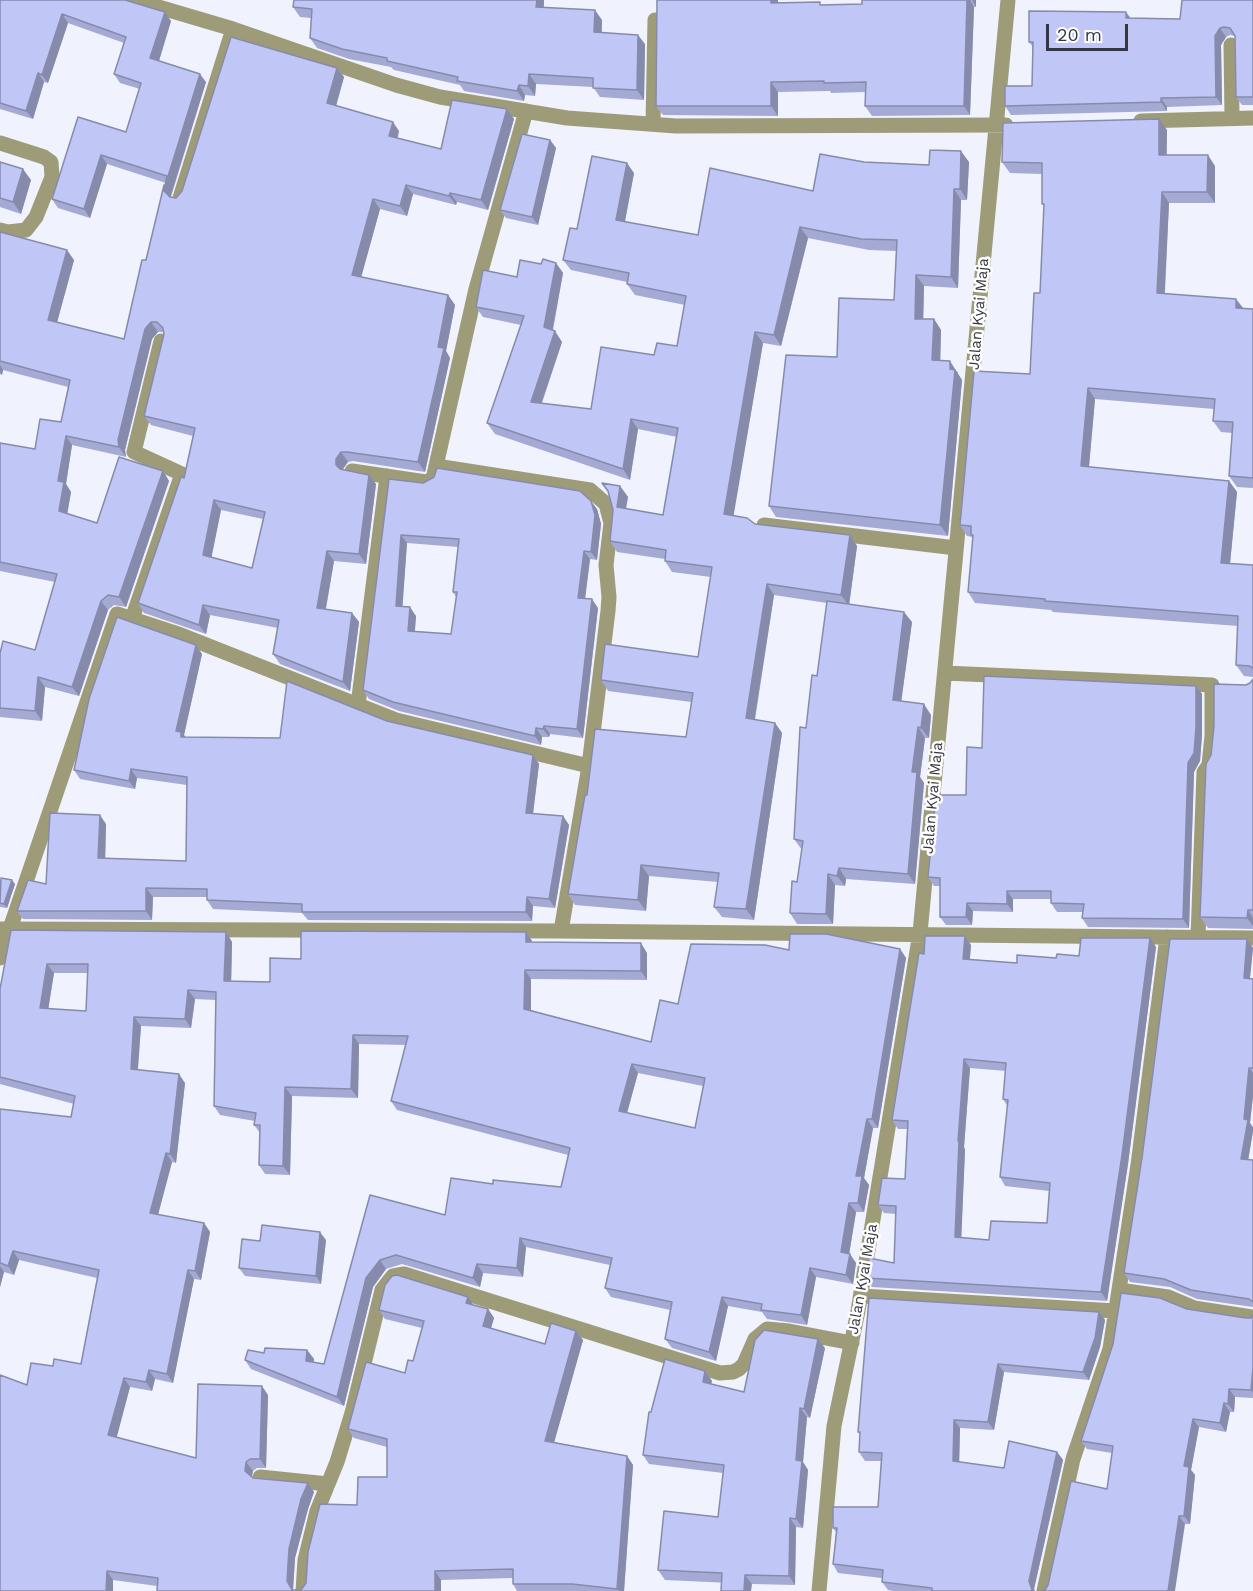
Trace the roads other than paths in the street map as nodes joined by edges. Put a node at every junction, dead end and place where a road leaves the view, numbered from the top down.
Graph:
1 (135, 0) edge
2 (1008, 0) edge
3 (655, 20) edge
4 (233, 29) junction
5 (1231, 45) edge
6 (526, 111) junction
7 (1232, 118) junction
8 (1253, 118) edge
9 (1126, 121) edge
10 (653, 124) junction
11 (1020, 124) edge
12 (996, 125) junction
13 (0, 143) edge
14 (180, 198) edge
15 (0, 230) edge
16 (161, 341) edge
17 (436, 465) junction
18 (352, 471) edge
19 (387, 476) junction
20 (764, 525) edge
21 (956, 548) junction
22 (132, 619) junction
23 (945, 673) junction
24 (358, 705) junction
25 (589, 766) junction
26 (5, 929) edge
27 (561, 931) junction
28 (920, 933) junction
29 (1167, 937) junction
30 (1198, 937) junction
31 (1253, 938) edge
32 (0, 958) edge
33 (1119, 1290) junction
34 (861, 1296) junction
35 (1116, 1311) junction
36 (1253, 1317) edge
37 (852, 1343) junction
38 (260, 1477) edge
39 (328, 1484) junction
40 (303, 1591) edge
41 (819, 1591) edge
42 (1044, 1591) edge

1 - 4 street
2 - 12 street, Jalan Kyai Maja
3 - 10 street
4 - 6 street
4 - 14 street
5 - 7 street
6 - 10 street
6 - 17 street
7 - 8 street
7 - 9 street
10 - 12 street
11 - 12 street
12 - 21 street, Jalan Kyai Maja
13 - 15 street
16 - 22 street
17 - 19 street
17 - 25 street
18 - 19 street
19 - 24 street
20 - 21 street
21 - 23 street, Jalan Kyai Maja
22 - 24 street
22 - 26 street
23 - 28 street, Jalan Kyai Maja
23 - 30 street
24 - 25 street
25 - 27 street
26 - 27 street
26 - 32 street
27 - 28 street
28 - 29 street
28 - 34 street, Jalan Kyai Maja
29 - 30 street
29 - 33 street
30 - 31 street
33 - 35 street
33 - 36 street
34 - 35 street
34 - 37 street, Jalan Kyai Maja
35 - 42 street
37 - 39 street
37 - 41 street, Jalan Kyai Maja
38 - 39 street
39 - 40 street

